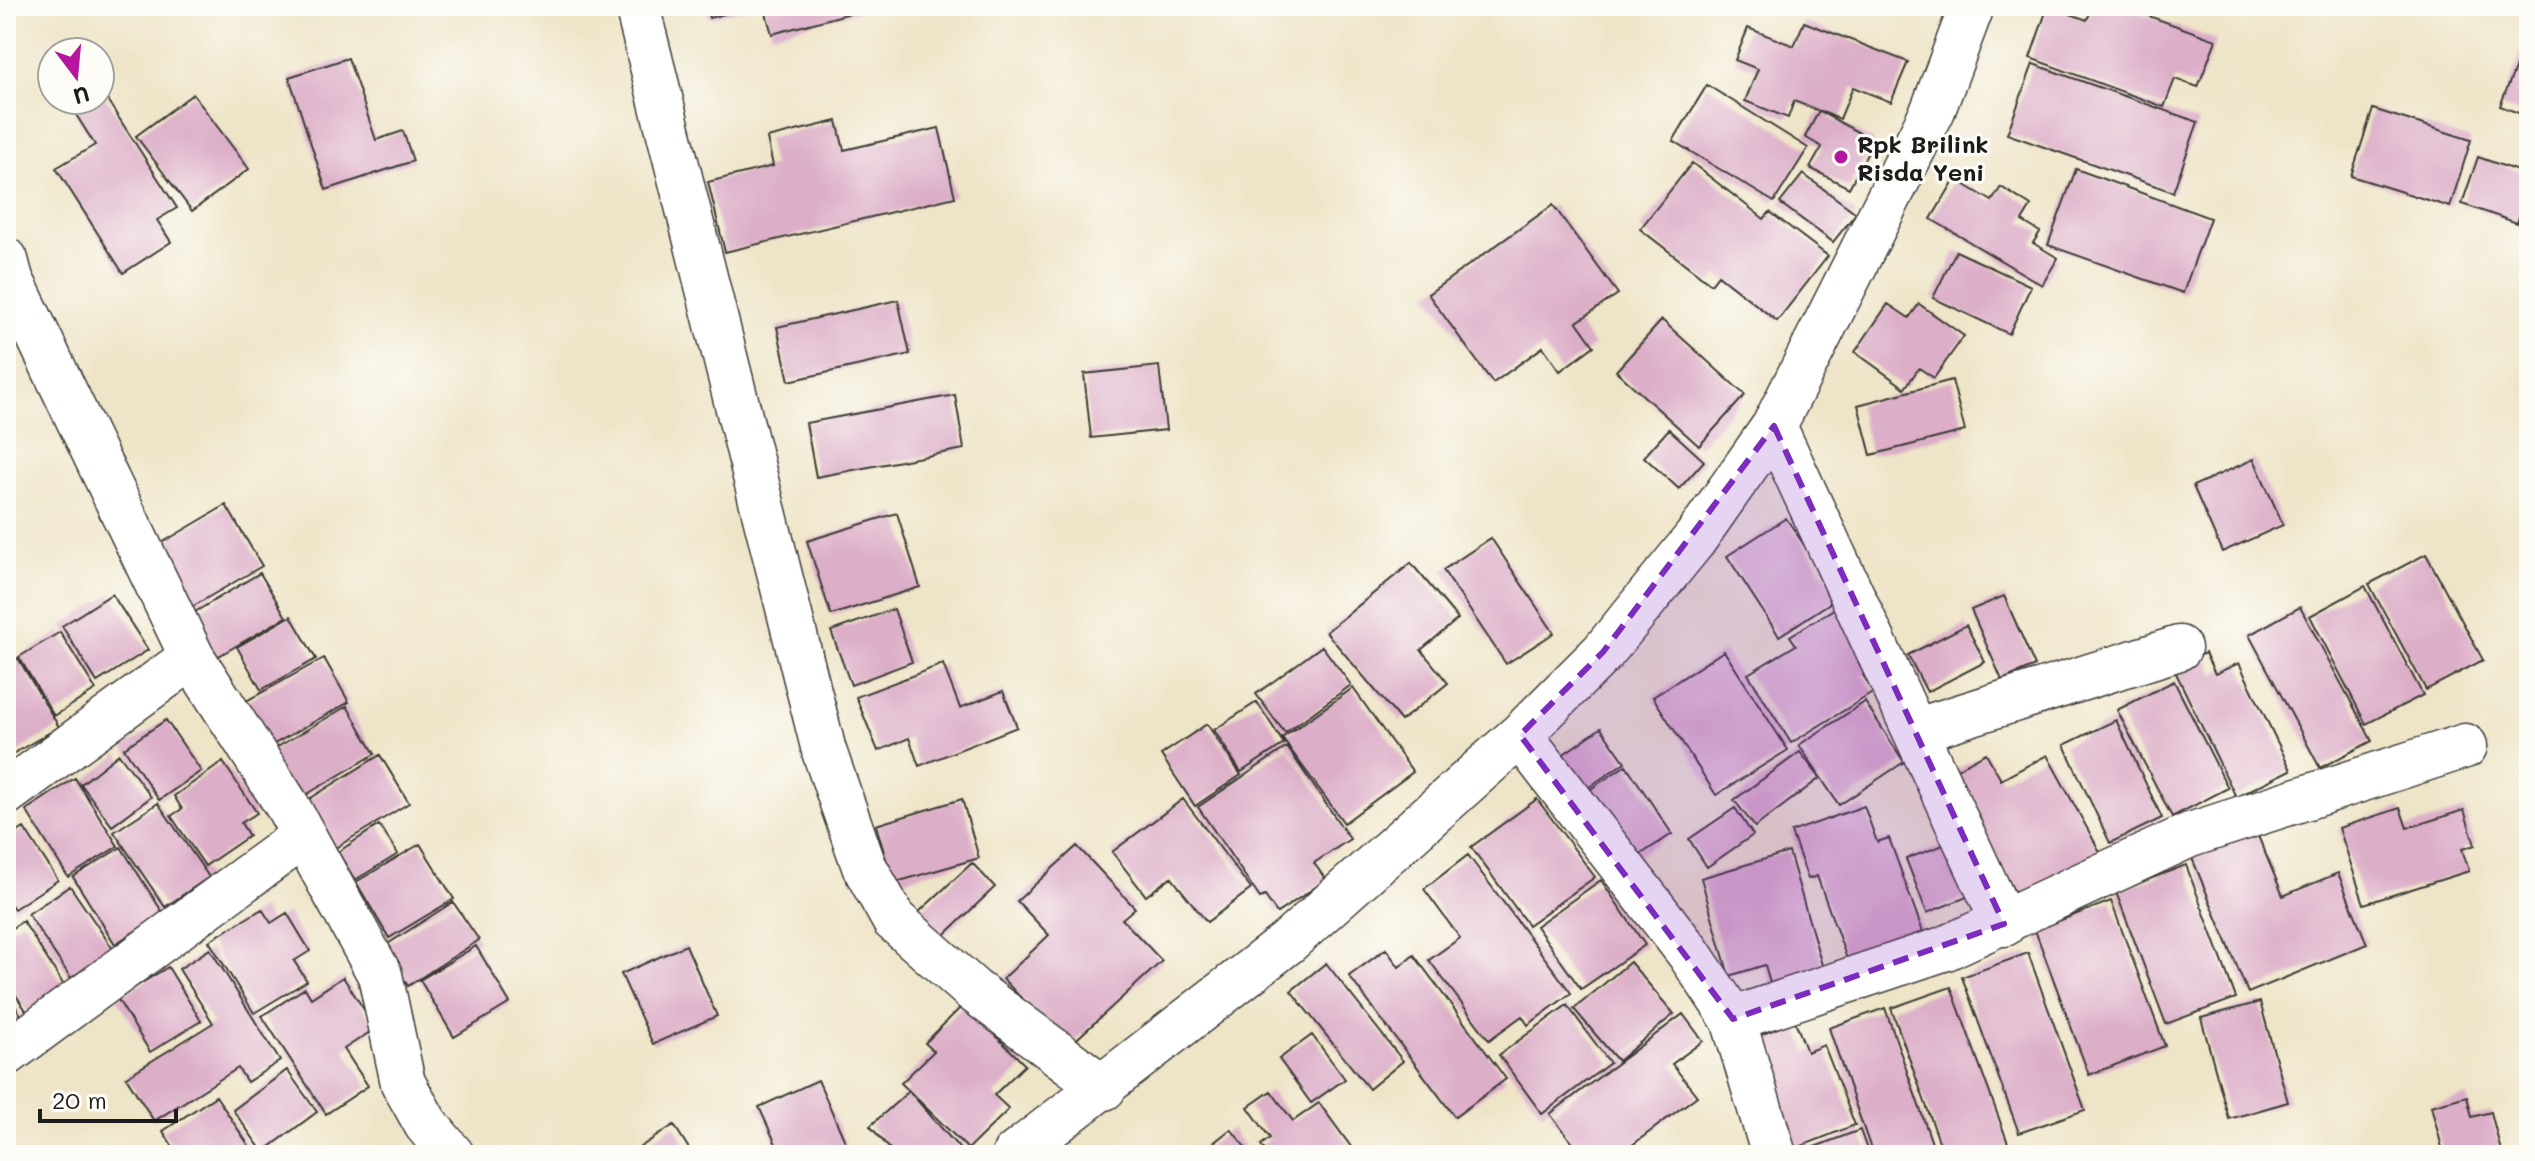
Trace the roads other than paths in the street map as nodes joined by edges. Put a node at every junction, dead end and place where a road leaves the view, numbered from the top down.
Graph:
1 (637, 6) edge
2 (1972, 6) edge
3 (6, 260) edge
4 (1774, 426) junction
5 (2179, 648) dead end
6 (192, 657) junction
7 (1918, 730) junction
8 (1520, 735) junction
9 (2465, 746) dead end
10 (6, 793) edge
11 (302, 837) junction
12 (2004, 924) junction
13 (1733, 1019) junction
14 (6, 1054) edge
15 (1104, 1088) junction
16 (452, 1155) edge
17 (1014, 1155) edge
18 (1774, 1155) edge

1 - 15 street
2 - 4 street
3 - 6 street
4 - 7 street
4 - 8 street
5 - 7 street
6 - 10 street
6 - 11 street
7 - 12 street
8 - 13 street
8 - 15 street
9 - 12 street
11 - 14 street
11 - 16 street
12 - 13 street
13 - 18 street
15 - 17 street

